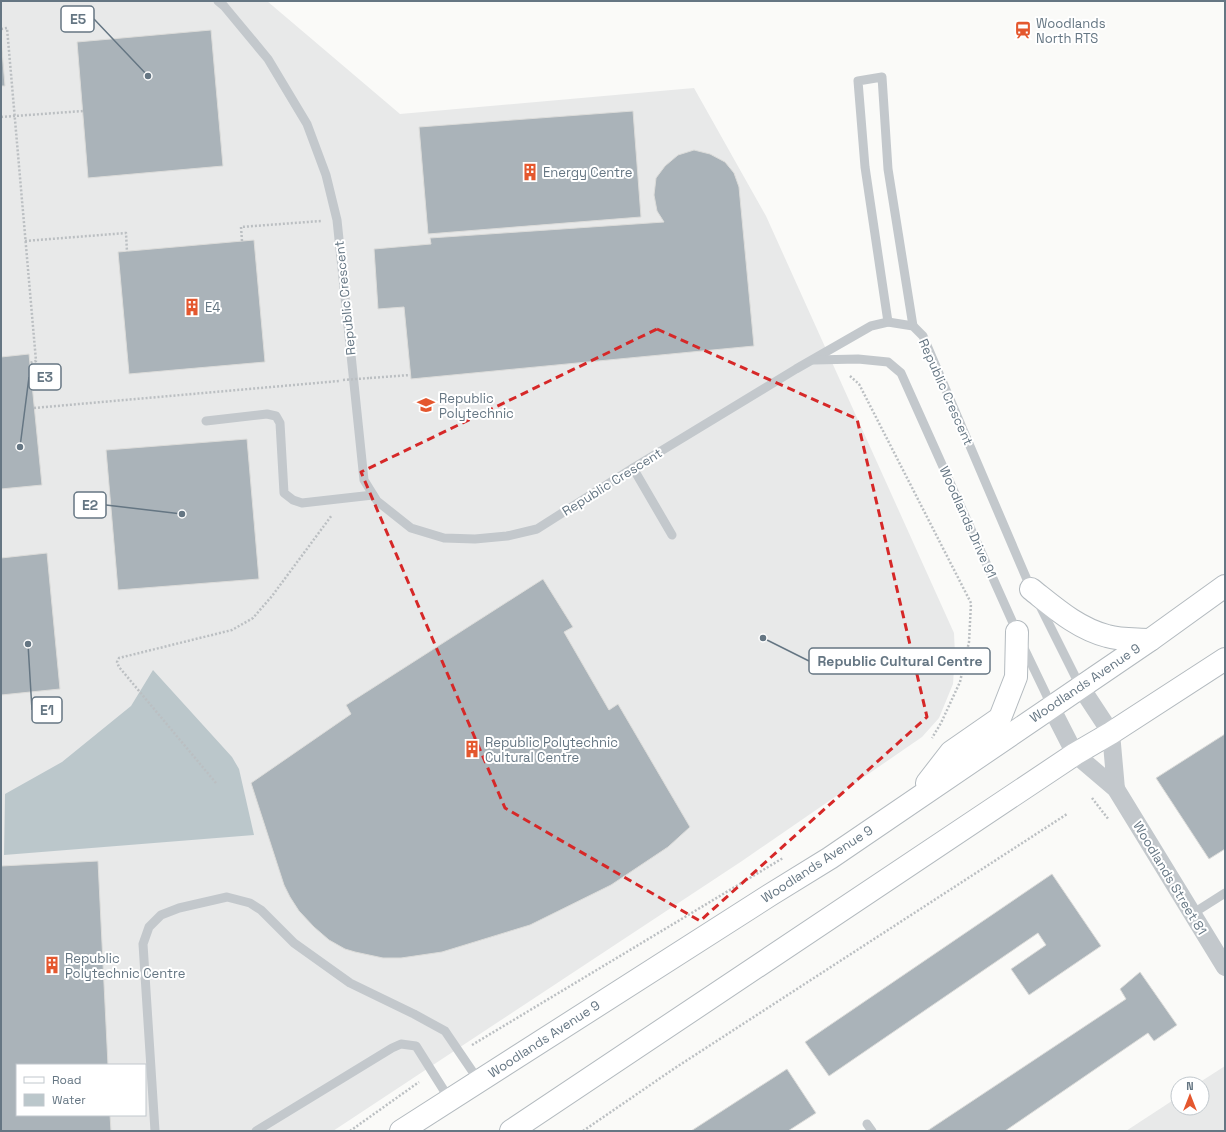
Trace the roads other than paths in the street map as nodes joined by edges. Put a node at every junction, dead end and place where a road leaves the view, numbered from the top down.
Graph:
1 (218, 1) edge
2 (888, 322) junction
3 (913, 326) junction
4 (813, 360) junction
5 (206, 422) dead end
6 (633, 468) junction
7 (373, 495) junction
8 (672, 535) dead end
9 (1225, 586) edge
10 (1031, 589) junction
11 (1017, 632) junction
12 (1150, 640) junction
13 (1225, 659) edge
14 (1080, 686) junction
15 (1051, 707) junction
16 (1111, 733) junction
17 (1075, 754) junction
18 (1116, 789) junction
19 (914, 800) junction
20 (1224, 896) edge
21 (1192, 914) junction
22 (1225, 967) edge
23 (479, 1081) junction
24 (450, 1100) junction
25 (155, 1131) edge
26 (256, 1131) edge
27 (401, 1131) edge
28 (511, 1131) edge

1 - 7 lane, Republic Crescent
2 - 3 lane, Republic Crescent
2 - 3 lane
2 - 4 lane, Republic Crescent
3 - 10 lane, Republic Crescent
4 - 6 lane, Republic Crescent
4 - 11 lane, Woodlands Drive 91
5 - 7 lane
6 - 7 lane, Republic Crescent
6 - 8 lane
9 - 12 main road, Woodlands Avenue 9
10 - 12 main road
10 - 14 lane, Republic Crescent
11 - 15 lane, Woodlands Drive 91
11 - 19 main road
12 - 14 main road, Woodlands Avenue 9
13 - 16 main road
14 - 15 main road, Woodlands Avenue 9
14 - 16 street, Republic Crescent
15 - 17 street, Woodlands Drive 91
15 - 19 main road, Woodlands Avenue 9
16 - 17 main road
16 - 18 street, Woodlands Street 81
17 - 18 street, Woodlands Street 81
17 - 28 main road
18 - 21 street, Woodlands Street 81
19 - 23 main road, Woodlands Avenue 9
20 - 21 lane
21 - 22 street, Woodlands Street 81
23 - 24 main road, Woodlands Avenue 9
23 - 25 lane
24 - 26 lane
24 - 27 main road, Woodlands Avenue 9

